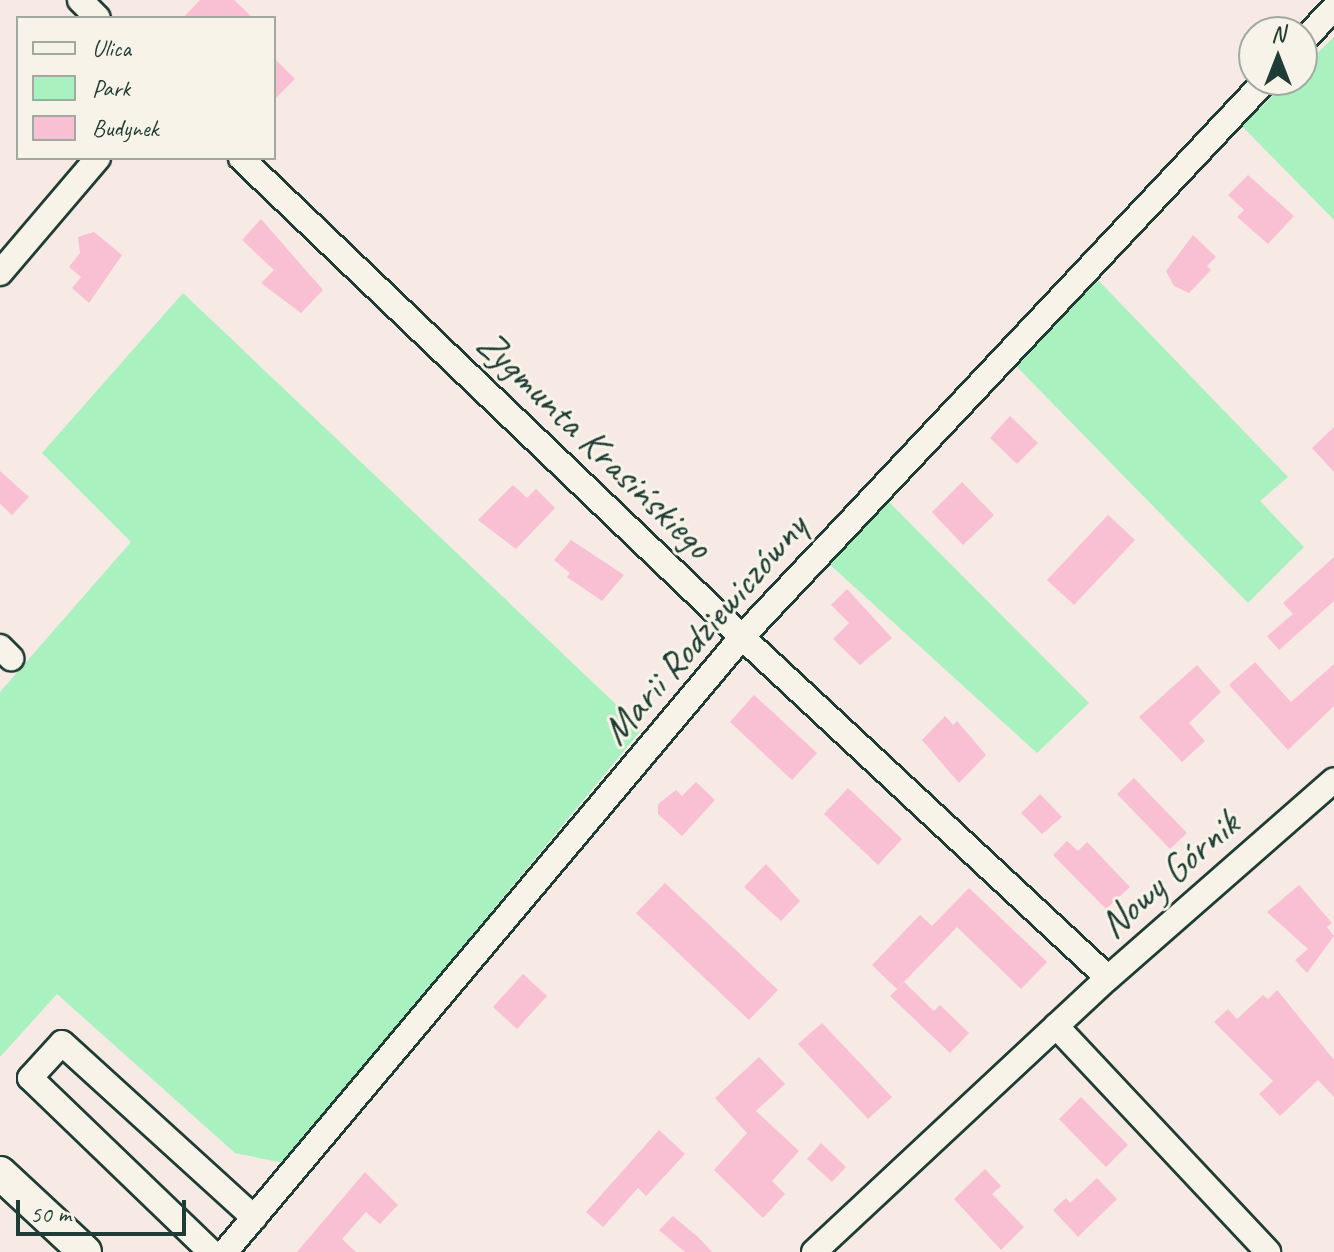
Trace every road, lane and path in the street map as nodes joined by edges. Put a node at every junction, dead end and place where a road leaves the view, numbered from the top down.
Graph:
1 (80, 0) edge
2 (1334, 8) edge
3 (96, 16) edge
4 (1318, 25) edge
5 (1251, 96) edge
6 (96, 160) edge
7 (243, 160) edge
8 (0, 273) edge
9 (742, 637) junction
10 (1334, 780) edge
11 (1108, 978) junction
12 (1056, 1026) junction
13 (0, 1173) edge
14 (254, 1218) junction
15 (85, 1252) edge
16 (211, 1252) edge
17 (225, 1252) edge
18 (814, 1252) edge
19 (1268, 1252) edge

1 - 3 street
2 - 4 street
5 - 9 street, Marii Rodziewiczówny
6 - 8 street
7 - 9 street, Zygmunta Krasińskiego
9 - 11 street, Zygmunta Krasińskiego
9 - 14 street, Marii Rodziewiczówny
10 - 11 street, Nowy Górnik
11 - 12 street, Nowy Górnik
12 - 18 street, Nowy Górnik
12 - 19 street
13 - 15 main road
14 - 16 street
14 - 17 street, Marii Rodziewiczówny

